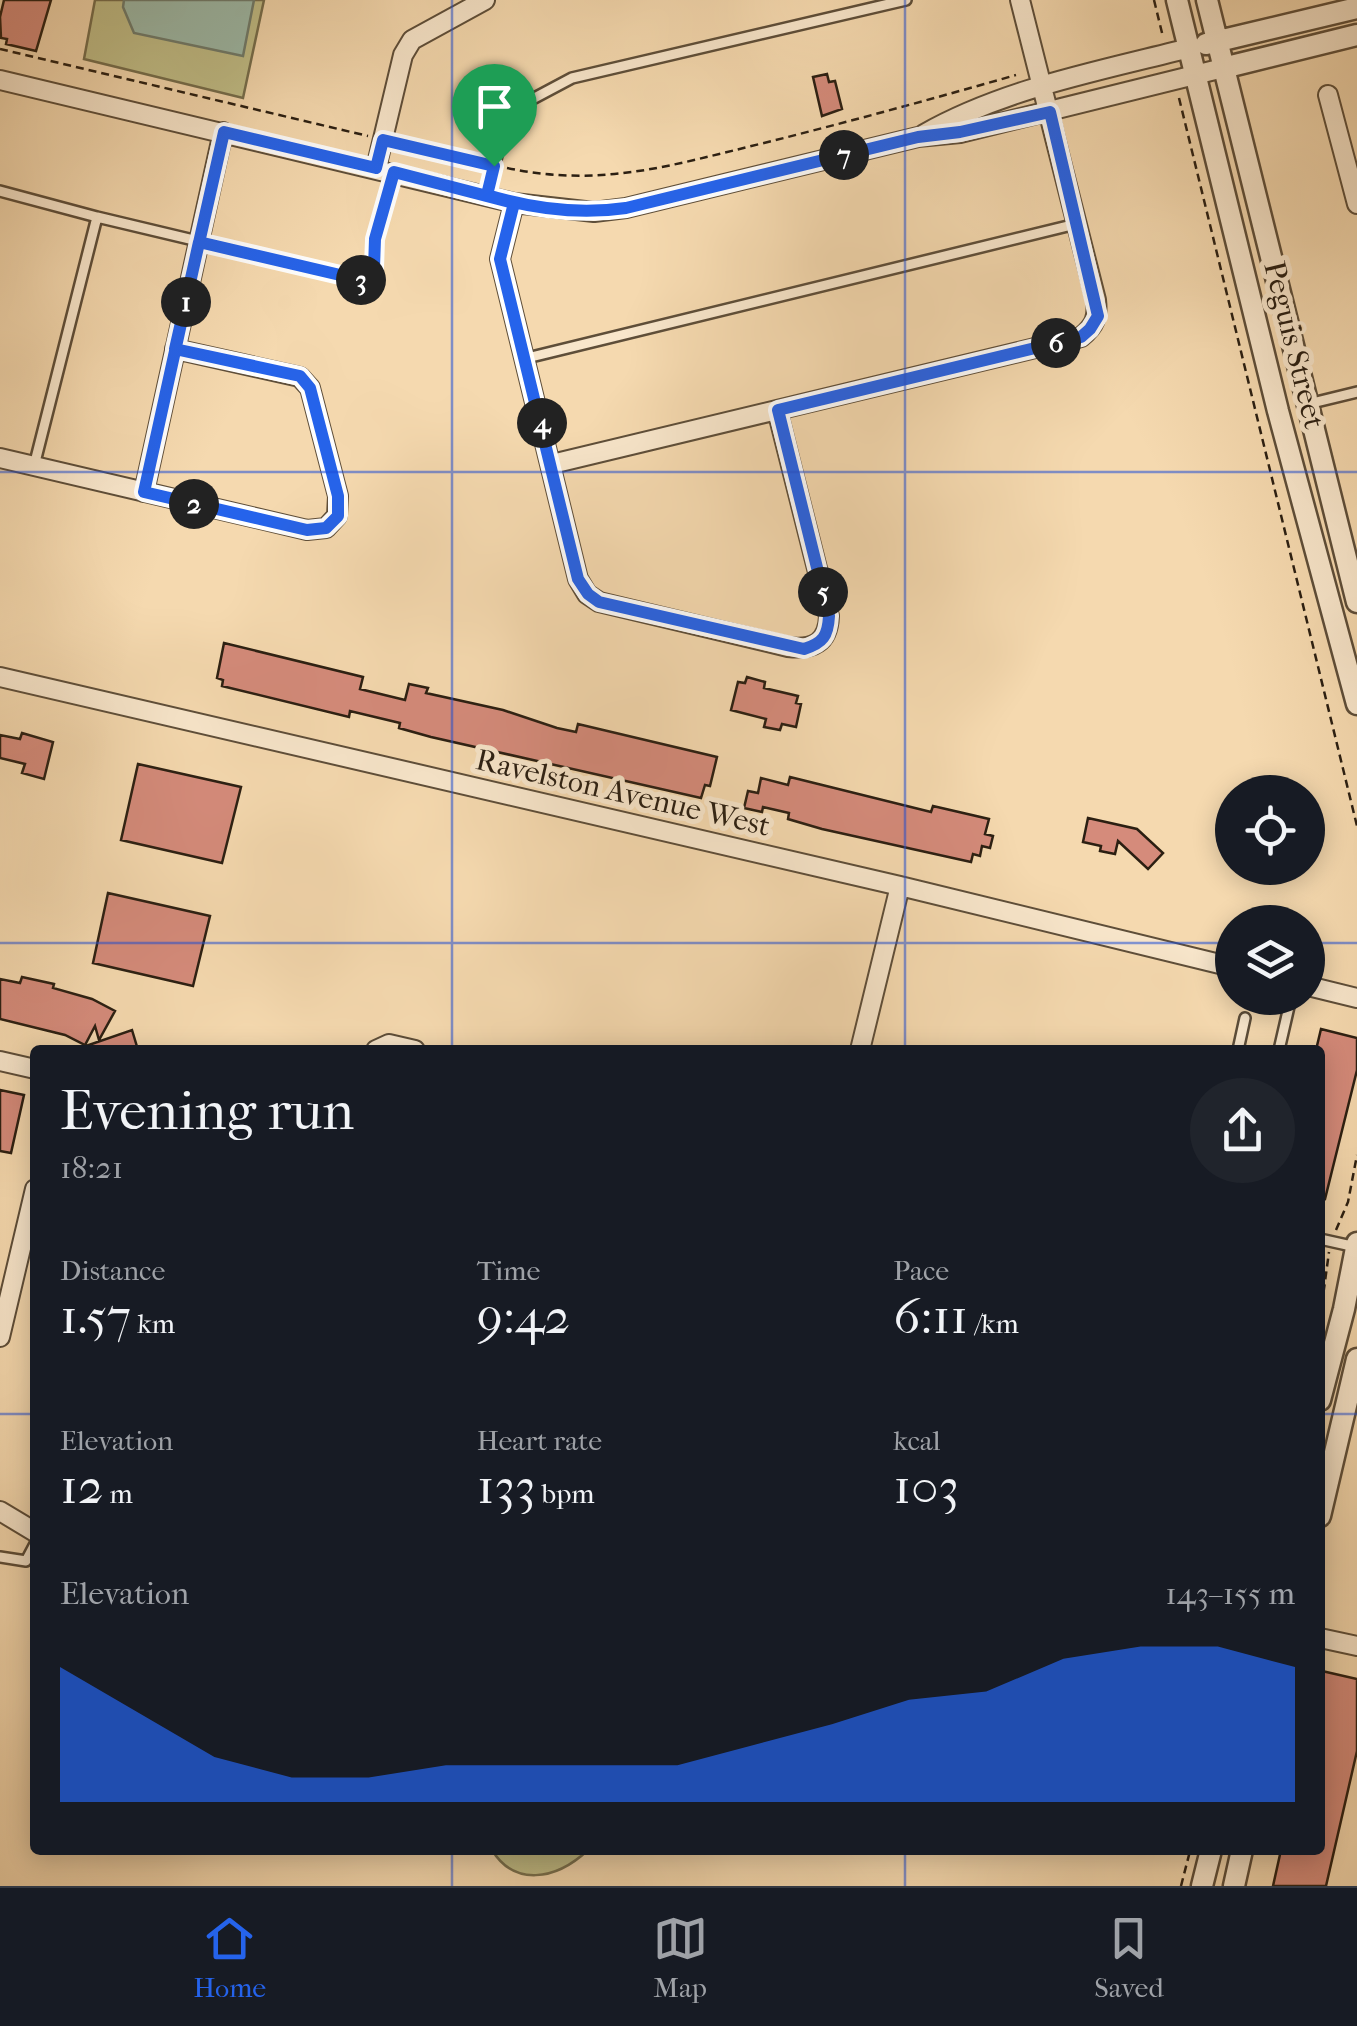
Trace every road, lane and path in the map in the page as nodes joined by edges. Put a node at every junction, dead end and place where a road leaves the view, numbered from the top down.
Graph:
1 (485, 0) edge
2 (906, 0) edge
3 (1020, 0) edge
4 (1154, 0) edge
5 (1177, 0) edge
6 (1207, 0) edge
7 (1357, 8) edge
8 (1357, 35) edge
9 (1187, 40) junction
10 (1217, 41) junction
11 (0, 50) edge
12 (1223, 68) junction
13 (1196, 74) junction
14 (1041, 77) junction
15 (0, 80) edge
16 (1174, 80) junction
17 (1328, 95) dead end
18 (1050, 112) junction
19 (224, 132) junction
20 (918, 137) junction
21 (383, 140) junction
22 (1350, 146) edge
23 (494, 166) junction
24 (385, 170) junction
25 (0, 191) edge
26 (487, 195) junction
27 (514, 203) junction
28 (1357, 204) edge
29 (97, 217) junction
30 (1076, 224) junction
31 (199, 242) junction
32 (175, 349) junction
33 (526, 358) junction
34 (1357, 392) edge
35 (1308, 404) junction
36 (778, 410) junction
37 (0, 458) edge
38 (552, 464) junction
39 (34, 466) junction
40 (144, 492) junction
41 (1350, 574) junction
42 (1324, 579) junction
43 (1357, 602) edge
44 (0, 677) edge
45 (1357, 704) edge
46 (1357, 826) edge
47 (900, 886) junction
48 (1215, 964) edge
49 (1325, 990) edge
50 (1357, 998) edge
51 (1288, 1015) edge
52 (1245, 1018) dead end
53 (861, 1045) edge
54 (1239, 1045) edge
55 (1280, 1045) edge
56 (0, 1062) edge
57 (30, 1069) edge
58 (30, 1210) edge
59 (1325, 1240) edge
60 (1357, 1245) edge
61 (1351, 1310) edge
62 (0, 1337) edge
63 (1357, 1359) edge
64 (1325, 1385) edge
65 (1325, 1495) edge
66 (0, 1510) edge
67 (30, 1529) edge
68 (30, 1553) edge
69 (0, 1557) edge
70 (1325, 1639) edge
71 (1357, 1646) edge
72 (1190, 1855) edge
73 (1210, 1855) edge
74 (1241, 1855) edge
75 (1181, 1886) edge
76 (1202, 1886) edge
77 (1234, 1886) edge

1 - 21 street
2 - 23 lane
3 - 14 street
4 - 9 path
5 - 9 street, Peguis Street
6 - 10 street, Peguis Street
7 - 10 street
8 - 12 street
9 - 10 street
9 - 13 street, Peguis Street
9 - 14 street
10 - 12 street, Peguis Street
11 - 21 path
12 - 13 street
12 - 35 street, Peguis Street
13 - 16 street
13 - 42 street, Peguis Street
14 - 18 street
14 - 20 street
14 - 23 path
15 - 19 street
16 - 18 street
16 - 46 path
17 - 22 street
18 - 20 street
18 - 30 street
19 - 24 street
19 - 31 street
20 - 27 street
21 - 23 path
21 - 24 street
22 - 28 street
23 - 26 lane
24 - 26 street
24 - 31 lane
25 - 29 lane
26 - 27 street
27 - 33 street
29 - 31 lane
29 - 39 lane
30 - 33 lane
30 - 36 street
31 - 32 street
32 - 40 street
32 - 40 street
33 - 38 street
34 - 35 lane
35 - 41 street, Peguis Street
36 - 38 street
36 - 38 street
37 - 39 street
39 - 40 street
41 - 42 lane
41 - 43 street, Peguis Street
42 - 45 street, Peguis Street
44 - 47 street, Ravelston Avenue West
47 - 48 street, Ravelston Avenue West
47 - 53 street
49 - 50 street
51 - 55 lane
52 - 54 lane
56 - 57 street
58 - 62 street
59 - 60 lane
60 - 61 street
61 - 64 street
63 - 65 street
66 - 67 street
68 - 69 lane
70 - 71 street
72 - 75 path
73 - 76 street
74 - 77 street

